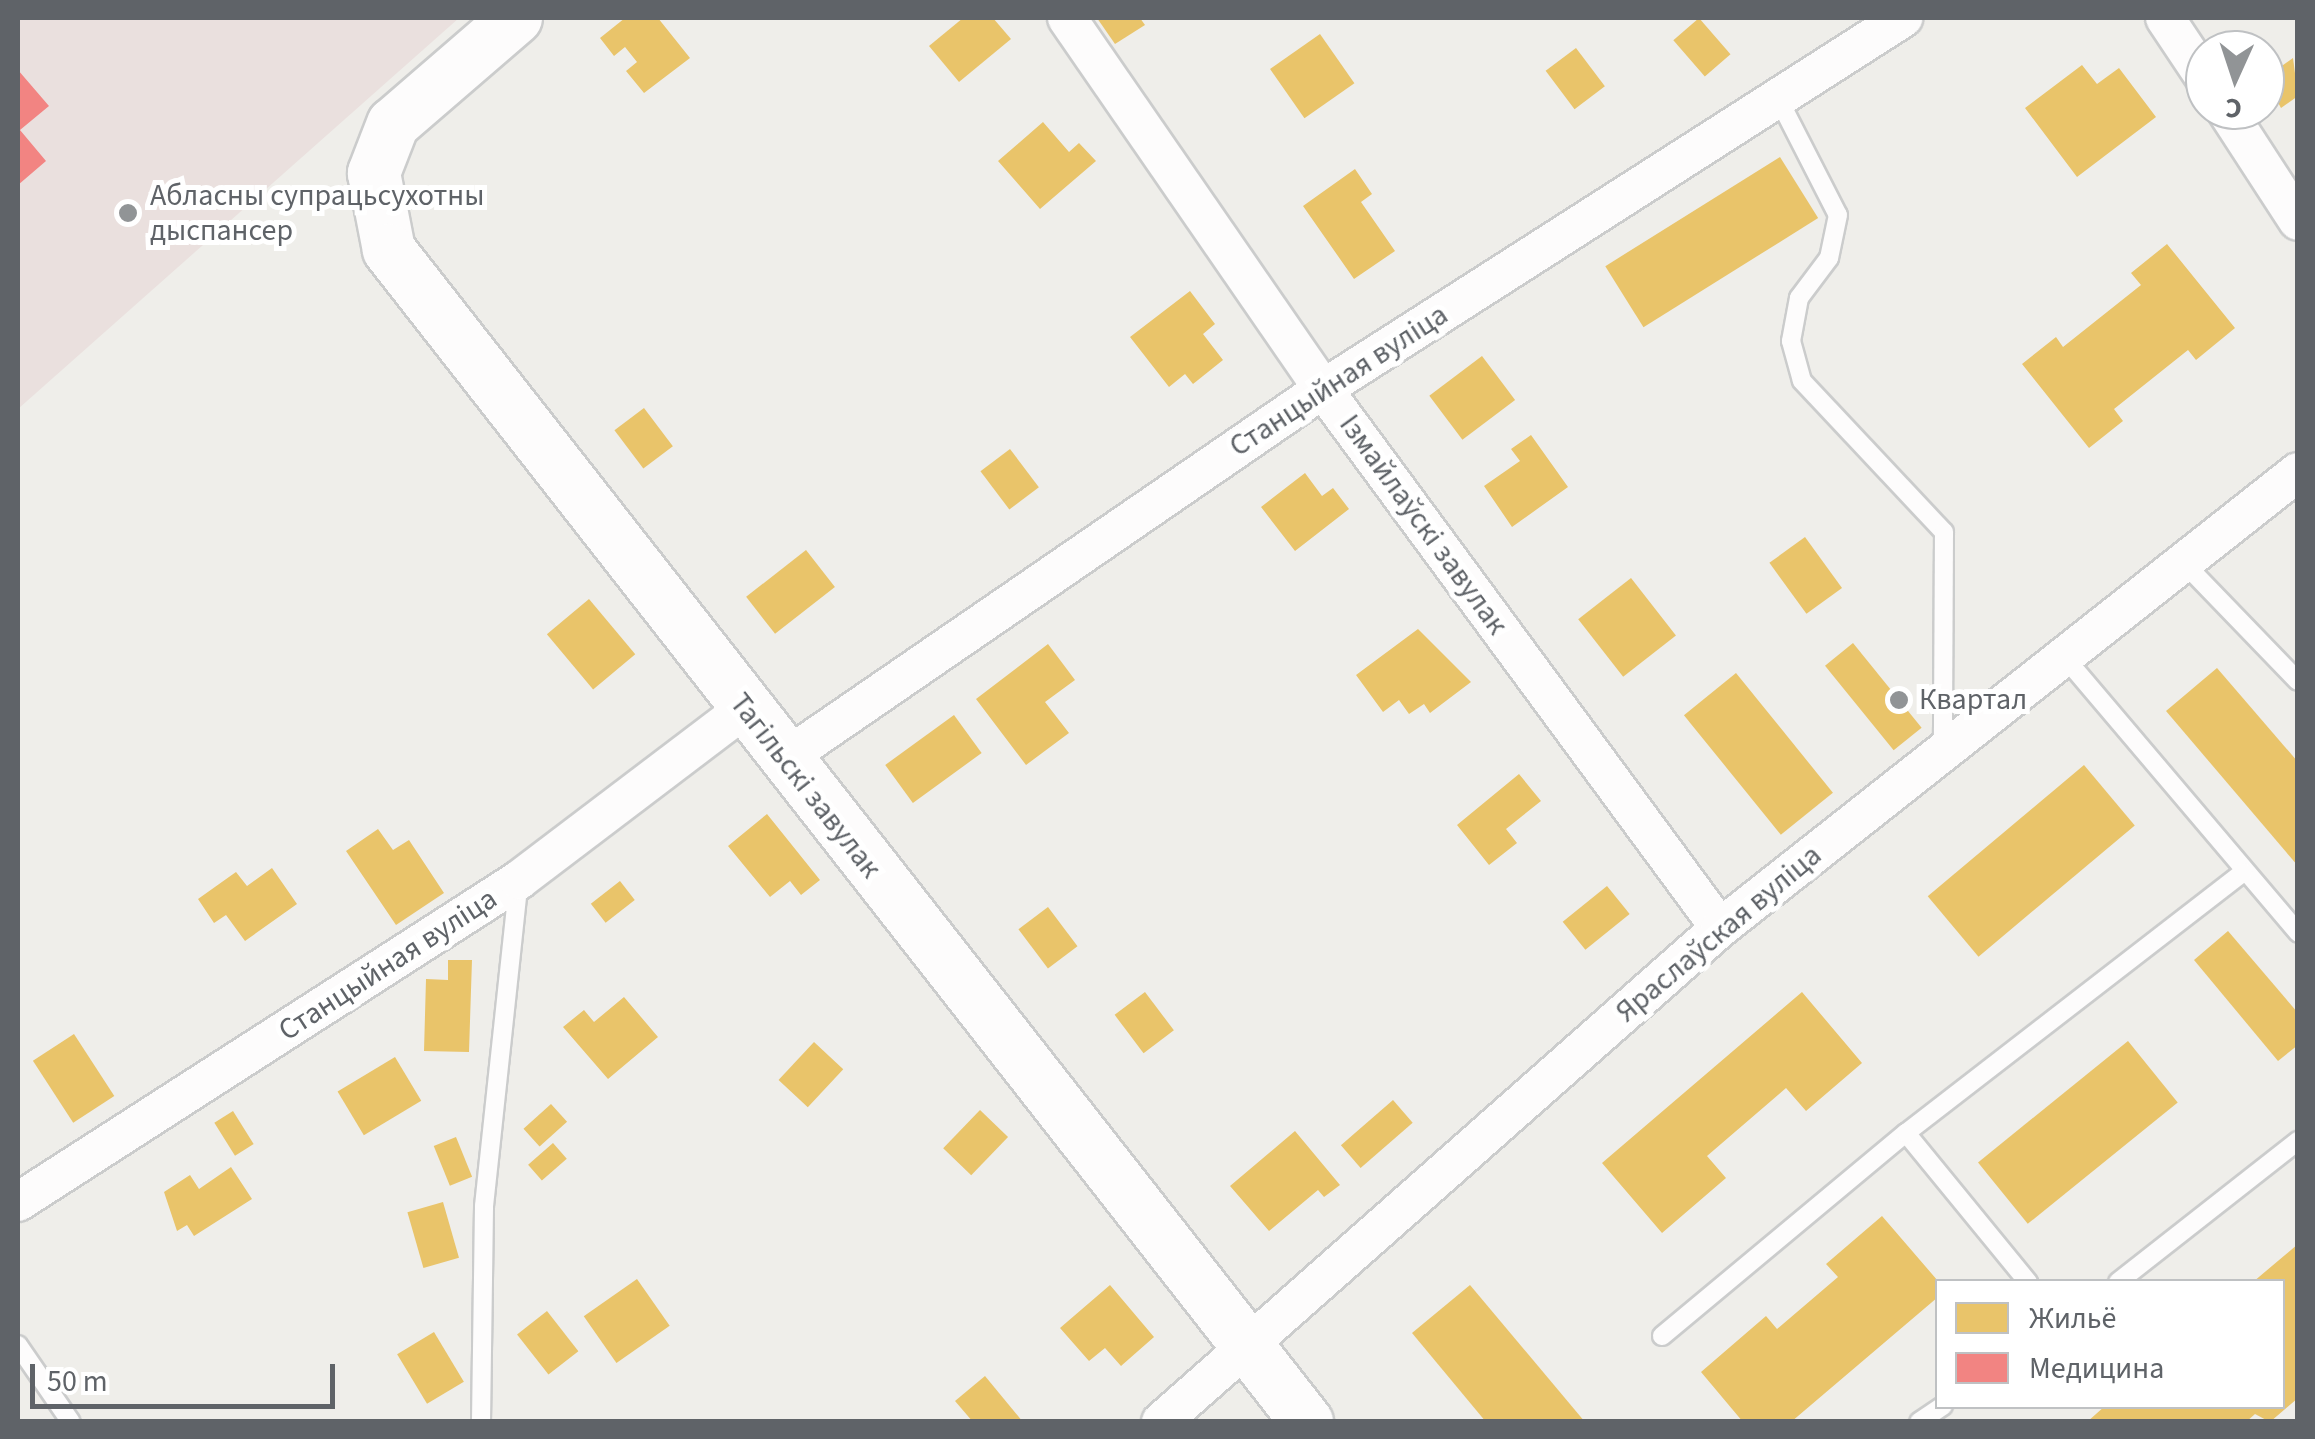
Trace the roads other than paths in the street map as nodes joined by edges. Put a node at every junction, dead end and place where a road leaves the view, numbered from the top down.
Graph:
1 (516, 18) edge
2 (1067, 18) edge
3 (1903, 18) edge
4 (2166, 18) edge
5 (2185, 47) edge
6 (1778, 98) junction
7 (2239, 130) edge
8 (2298, 221) edge
9 (1323, 389) junction
10 (2298, 472) edge
11 (2183, 562) junction
12 (2066, 659) junction
13 (2298, 680) edge
14 (744, 709) junction
15 (1942, 754) junction
16 (784, 759) junction
17 (2244, 873) junction
18 (520, 880) junction
19 (1720, 928) junction
20 (2298, 932) edge
21 (1906, 1132) junction
22 (2298, 1141) edge
23 (18, 1202) edge
24 (2026, 1279) edge
25 (2122, 1279) edge
26 (1662, 1336) dead end
27 (18, 1345) edge
28 (1244, 1349) junction
29 (71, 1422) edge
30 (481, 1422) edge
31 (1161, 1422) edge
32 (1307, 1422) edge

1 - 14 main road, Тагільскі завулак
2 - 9 street, Ізмайлаўскі завулак
3 - 6 street, Станцыйная вуліца
4 - 5 street
6 - 9 street, Станцыйная вуліца
6 - 15 lane
7 - 8 street
9 - 16 street, Станцыйная вуліца
9 - 19 street, Ізмайлаўскі завулак
10 - 11 street, Яраслаўская вуліца
11 - 12 street, Яраслаўская вуліца
11 - 13 lane
12 - 15 street, Яраслаўская вуліца
12 - 17 lane
14 - 16 main road, Тагільскі завулак
14 - 18 street, Станцыйная вуліца
15 - 19 street, Яраслаўская вуліца
16 - 28 main road, Тагільскі завулак
17 - 20 lane
17 - 21 lane
18 - 23 street, Станцыйная вуліца
18 - 30 lane
19 - 28 street, Яраслаўская вуліца
21 - 24 lane
21 - 26 lane
22 - 25 lane
27 - 29 lane
28 - 31 street, Яраслаўская вуліца
28 - 32 main road, Тагільскі завулак

